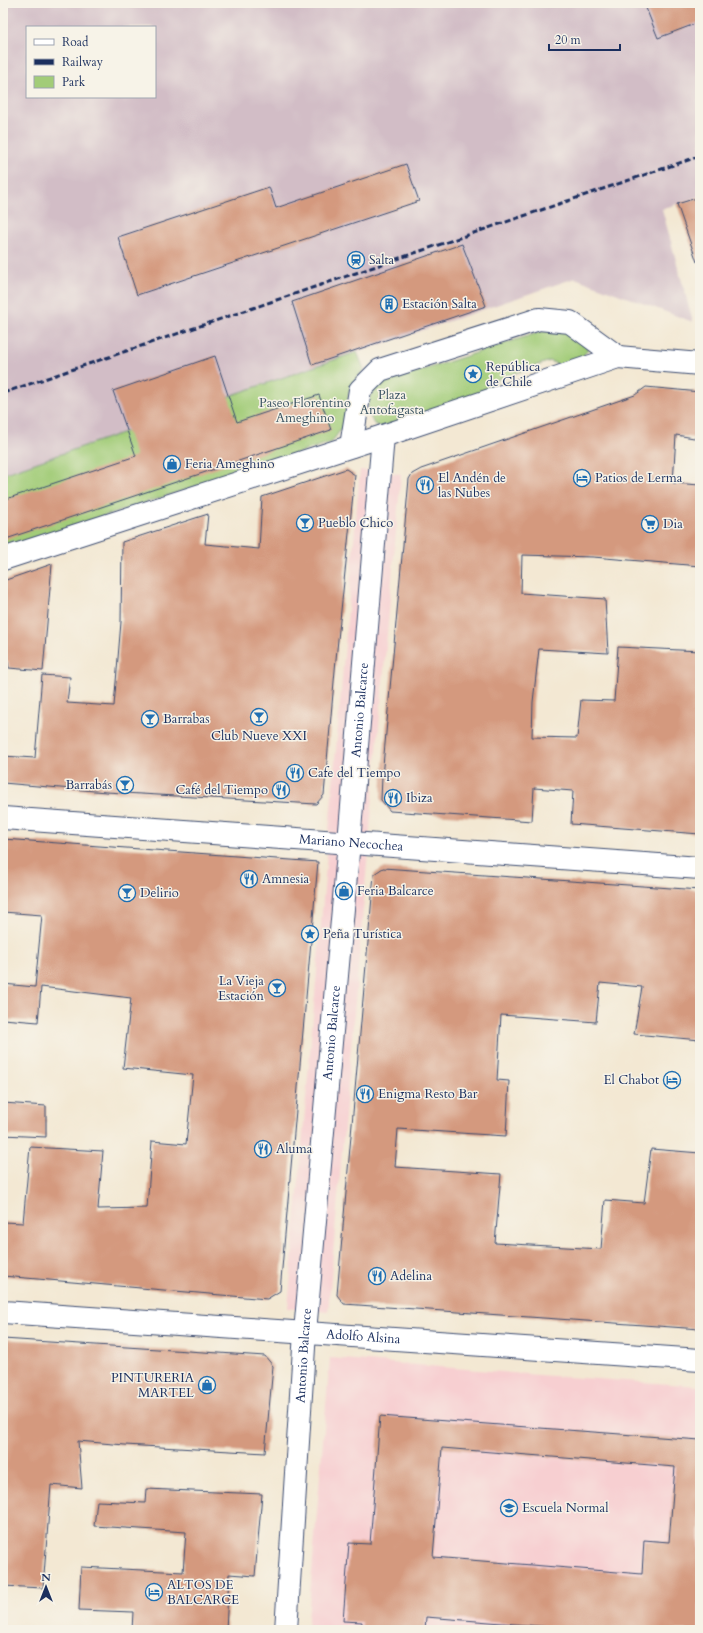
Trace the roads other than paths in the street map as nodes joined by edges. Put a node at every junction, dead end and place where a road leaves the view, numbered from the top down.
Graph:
1 (618, 357) junction
2 (700, 364) edge
3 (383, 436) junction
4 (351, 446) junction
5 (3, 559) edge
6 (3, 818) edge
7 (349, 842) junction
8 (700, 868) edge
9 (3, 1312) edge
10 (304, 1332) junction
11 (700, 1360) edge
12 (286, 1630) edge

1 - 2 street
1 - 3 street
1 - 4 street
3 - 4 street
3 - 7 street, Antonio Balcarce
4 - 5 street
6 - 7 street, Mariano Necochea
7 - 8 street, Mariano Necochea
7 - 10 street, Antonio Balcarce
9 - 10 street, Adolfo Alsina
10 - 11 street, Adolfo Alsina
10 - 12 street, Antonio Balcarce

